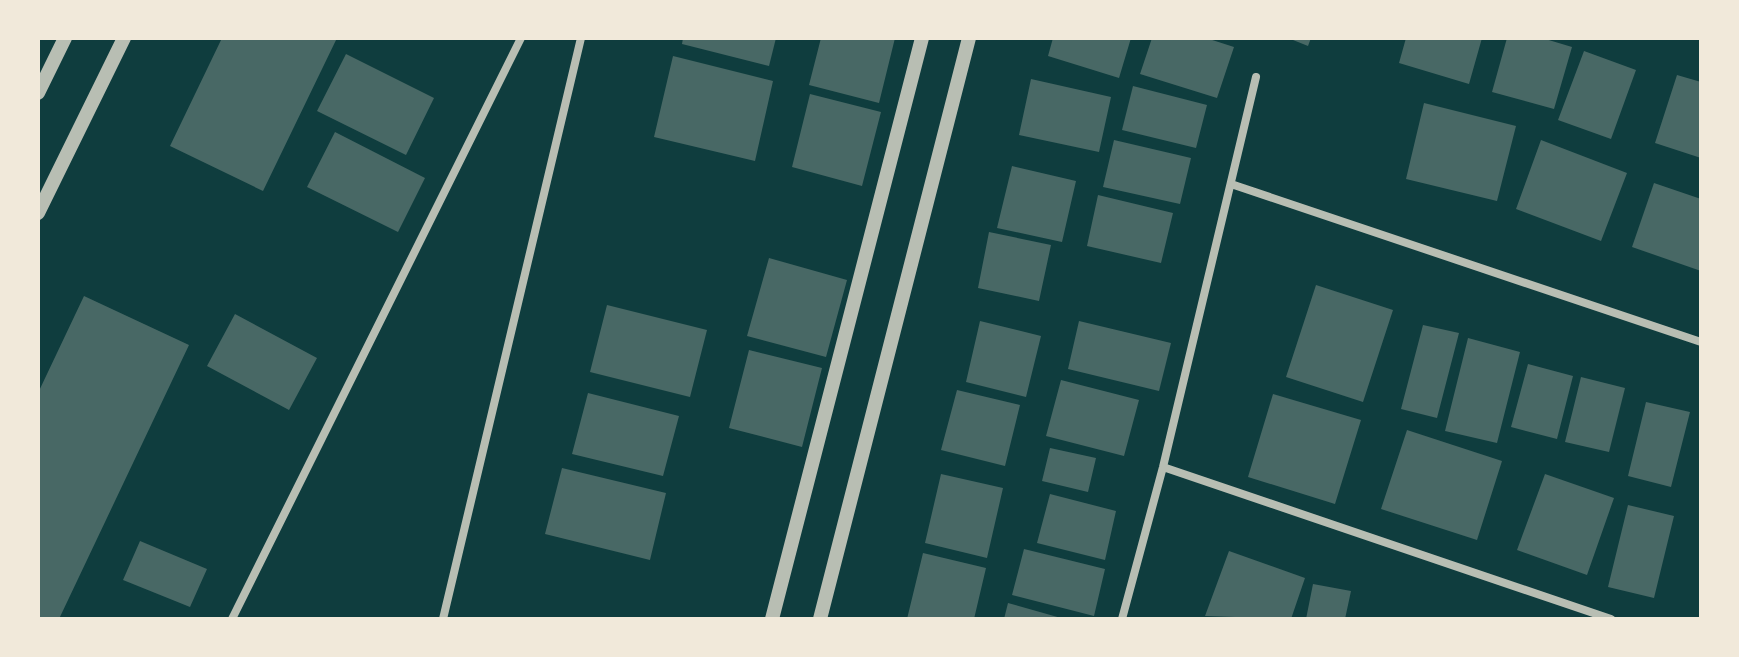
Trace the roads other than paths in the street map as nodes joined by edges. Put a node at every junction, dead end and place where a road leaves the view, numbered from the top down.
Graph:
1 (65, 38) edge
2 (124, 38) edge
3 (521, 38) edge
4 (581, 38) edge
5 (922, 38) edge
6 (969, 38) edge
7 (1256, 77) dead end
8 (38, 93) edge
9 (1231, 184) junction
10 (38, 213) edge
11 (1701, 342) edge
12 (1163, 467) junction
13 (232, 619) edge
14 (443, 619) edge
15 (772, 619) edge
16 (820, 619) edge
17 (1122, 619) edge
18 (1611, 619) edge

1 - 8 street
2 - 10 street
3 - 13 street
4 - 14 street
5 - 15 street
6 - 16 street
7 - 9 street
9 - 11 street
9 - 12 street
12 - 17 street
12 - 18 street

